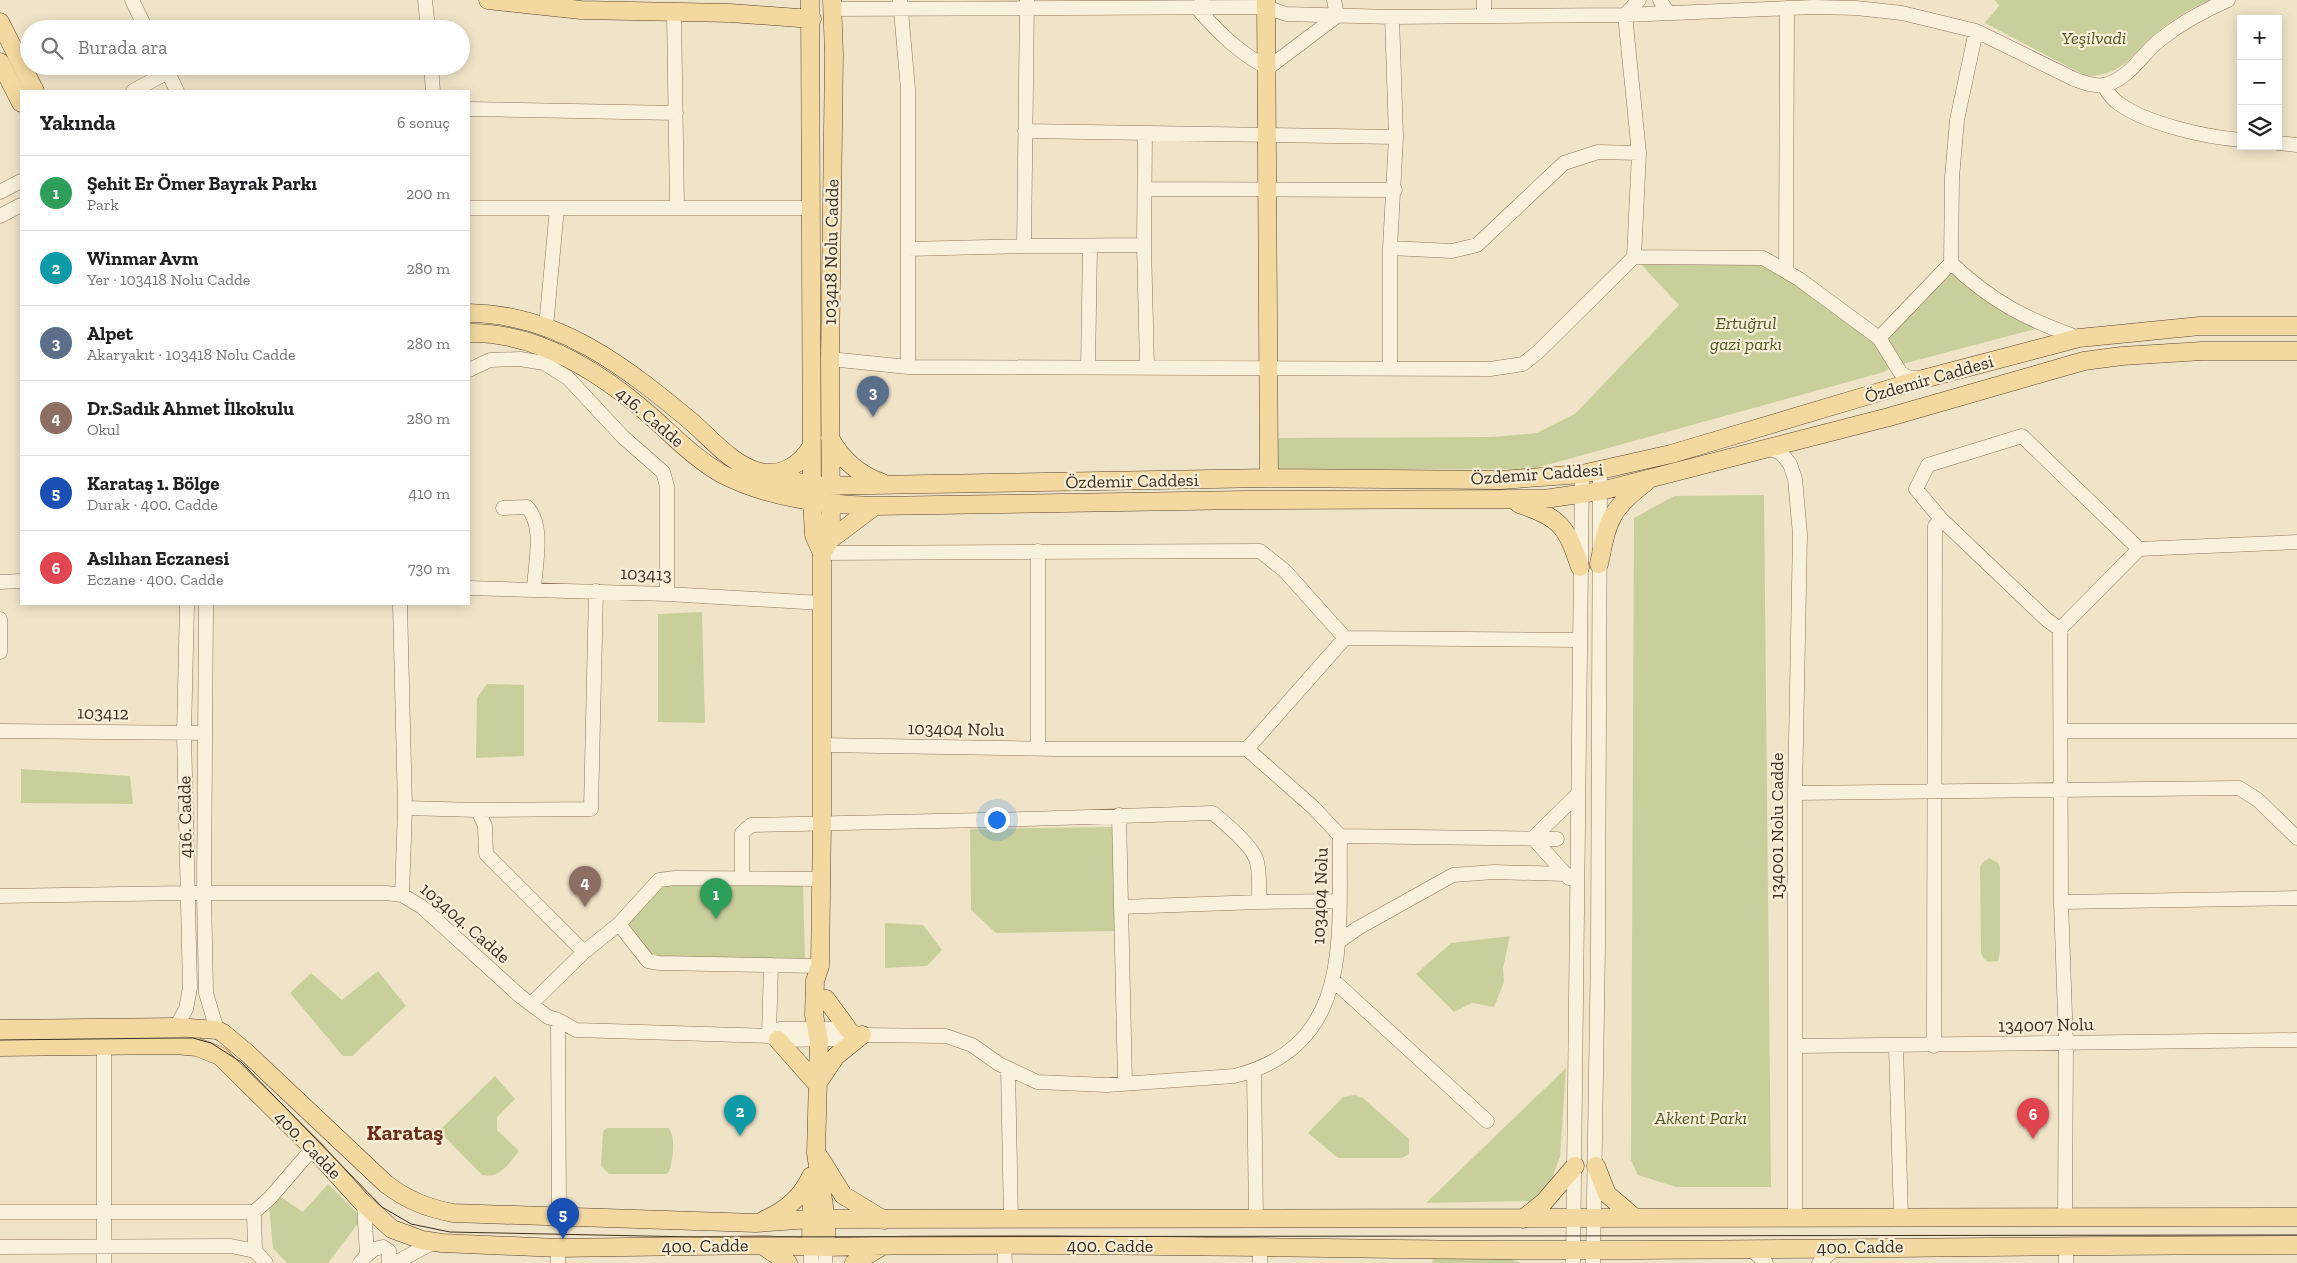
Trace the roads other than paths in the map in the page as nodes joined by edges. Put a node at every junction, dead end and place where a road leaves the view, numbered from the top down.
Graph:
1 (132, 0) edge
2 (425, 0) edge
3 (488, 0) edge
4 (810, 0) edge
5 (1334, 0) edge
6 (1484, 0) edge
7 (1639, 0) edge
8 (1660, 0) edge
9 (2228, 0) edge
10 (1027, 4) edge
11 (1159, 4) edge
12 (1201, 4) edge
13 (1266, 4) edge
14 (832, 5) edge
15 (900, 5) edge
16 (1787, 8) junction
17 (674, 12) junction
18 (1668, 13) junction
19 (1484, 15) junction
20 (1625, 15) junction
21 (1336, 16) junction
22 (1392, 17) junction
23 (812, 19) junction
24 (142, 20) edge
25 (427, 20) edge
26 (0, 22) edge
27 (1976, 31) junction
28 (0, 62) edge
29 (20, 63) edge
30 (1268, 68) junction
31 (26, 75) edge
32 (157, 75) edge
33 (169, 75) edge
34 (432, 75) edge
35 (2103, 85) junction
36 (34, 90) edge
37 (134, 90) edge
38 (176, 90) edge
39 (433, 90) edge
40 (20, 101) edge
41 (470, 109) edge
42 (676, 112) junction
43 (1025, 132) junction
44 (1267, 134) junction
45 (1145, 135) junction
46 (1396, 137) junction
47 (2237, 139) edge
48 (2282, 143) edge
49 (2297, 145) edge
50 (1638, 153) junction
51 (20, 182) edge
52 (1145, 189) junction
53 (1268, 189) junction
54 (1395, 190) junction
55 (0, 192) edge
56 (0, 198) edge
57 (20, 206) edge
58 (470, 208) edge
59 (557, 208) junction
60 (677, 208) junction
61 (811, 208) junction
62 (4, 214) edge
63 (1144, 245) junction
64 (1024, 246) junction
65 (1090, 246) junction
66 (1390, 248) junction
67 (908, 249) junction
68 (1634, 257) junction
69 (1950, 263) junction
70 (1786, 271) junction
71 (470, 313) edge
72 (2297, 326) edge
73 (546, 327) junction
74 (470, 333) edge
75 (1879, 338) junction
76 (2079, 338) junction
77 (2297, 351) edge
78 (830, 359) junction
79 (1895, 366) junction
80 (908, 367) junction
81 (1147, 367) junction
82 (1088, 368) junction
83 (1269, 368) junction
84 (1390, 369) junction
85 (470, 370) edge
86 (1923, 379) junction
87 (1882, 392) junction
88 (830, 438) junction
89 (811, 447) junction
90 (1767, 448) junction
91 (1600, 471) junction
92 (760, 472) junction
93 (1582, 474) junction
94 (1269, 478) junction
95 (1652, 478) junction
96 (830, 486) junction
97 (903, 486) junction
98 (1601, 491) junction
99 (812, 494) junction
100 (1582, 494) junction
101 (786, 498) junction
102 (1506, 500) junction
103 (831, 505) junction
104 (875, 506) junction
105 (503, 508) dead end
106 (1941, 519) junction
107 (814, 526) junction
108 (2297, 542) edge
109 (826, 546) junction
110 (2139, 549) junction
111 (1038, 551) junction
112 (1599, 564) junction
113 (1580, 567) junction
114 (20, 581) edge
115 (0, 582) edge
116 (470, 588) edge
117 (534, 589) junction
118 (596, 591) junction
119 (667, 594) junction
120 (822, 603) junction
121 (187, 605) edge
122 (206, 605) edge
123 (400, 605) edge
124 (0, 619) edge
125 (2060, 629) junction
126 (1345, 638) junction
127 (1579, 640) junction
128 (0, 652) edge
129 (0, 731) edge
130 (2061, 731) junction
131 (2297, 731) edge
132 (204, 733) junction
133 (184, 734) junction
134 (821, 745) junction
135 (1038, 749) junction
136 (1247, 749) junction
137 (1935, 791) junction
138 (2060, 791) junction
139 (1795, 793) junction
140 (1577, 796) junction
141 (404, 808) junction
142 (478, 810) junction
143 (1119, 815) junction
144 (822, 823) junction
145 (1340, 836) junction
146 (1533, 838) junction
147 (1557, 838) dead end
148 (2297, 838) edge
149 (1566, 874) junction
150 (742, 878) junction
151 (821, 879) junction
152 (1577, 887) junction
153 (186, 893) junction
154 (204, 893) junction
155 (402, 894) junction
156 (0, 896) edge
157 (2297, 898) edge
158 (1339, 901) junction
159 (1259, 902) junction
160 (2060, 902) junction
161 (1121, 907) junction
162 (619, 924) junction
163 (1338, 942) junction
164 (584, 952) junction
165 (771, 965) junction
166 (820, 966) junction
167 (1334, 981) junction
168 (826, 999) junction
169 (530, 1004) junction
170 (558, 1020) junction
171 (176, 1027) junction
172 (0, 1029) edge
173 (216, 1030) junction
174 (855, 1032) junction
175 (820, 1033) junction
176 (774, 1038) junction
177 (2297, 1040) edge
178 (2066, 1044) junction
179 (104, 1046) junction
180 (1796, 1046) junction
181 (1896, 1046) junction
182 (1934, 1046) junction
183 (0, 1047) edge
184 (1008, 1068) junction
185 (1254, 1071) junction
186 (1125, 1083) junction
187 (818, 1084) junction
188 (1487, 1121) dead end
189 (314, 1148) junction
190 (816, 1153) junction
191 (1575, 1166) junction
192 (1596, 1166) junction
193 (812, 1176) junction
194 (364, 1205) junction
195 (0, 1212) edge
196 (254, 1212) junction
197 (104, 1213) junction
198 (559, 1216) junction
199 (2065, 1216) junction
200 (1901, 1217) junction
201 (2297, 1217) edge
202 (1595, 1218) junction
203 (1635, 1218) junction
204 (1795, 1218) junction
205 (1256, 1219) junction
206 (1524, 1219) junction
207 (1574, 1219) junction
208 (819, 1220) junction
209 (1011, 1220) junction
210 (884, 1221) junction
211 (756, 1223) junction
212 (434, 1242) junction
213 (2066, 1244) junction
214 (2297, 1244) edge
215 (762, 1245) junction
216 (882, 1246) junction
217 (0, 1247) edge
218 (104, 1247) junction
219 (1836, 1248) junction
220 (1662, 1249) junction
221 (1751, 1249) junction
222 (1518, 1250) junction
223 (255, 1252) junction
224 (558, 1255) edge
225 (818, 1255) edge
226 (1005, 1255) edge
227 (1260, 1255) edge
228 (1573, 1256) edge
229 (1593, 1256) edge
230 (364, 1259) edge
231 (104, 1263) edge
232 (266, 1263) edge
233 (389, 1263) edge
234 (394, 1263) edge
235 (788, 1263) edge
236 (854, 1263) edge
237 (1535, 1263) edge
238 (1636, 1263) edge
239 (1766, 1263) edge
240 (1819, 1263) edge
241 (2066, 1263) edge

1 - 24 street
2 - 25 street
3 - 17 main road
4 - 23 main road
5 - 21 street
6 - 19 street
7 - 20 street
8 - 18 street
9 - 35 street
10 - 11 street
10 - 15 street
10 - 43 street
11 - 12 street
12 - 13 street
12 - 30 street
13 - 21 street
13 - 30 main road
14 - 15 street
14 - 78 main road, 103418 Nolu Cadde
15 - 67 street
16 - 18 street
16 - 27 street
16 - 70 street
17 - 23 main road
17 - 42 street
18 - 20 street
19 - 20 street
19 - 22 street
20 - 50 street
21 - 22 street
21 - 30 street
22 - 46 street
23 - 61 main road
26 - 29 main road
27 - 35 street
27 - 69 street
28 - 40 main road
30 - 44 main road
31 - 36 main road
32 - 37 street
33 - 38 street
34 - 39 street
35 - 47 street
41 - 42 street
42 - 60 street
43 - 45 street
43 - 64 street
44 - 45 street
44 - 46 street
44 - 53 main road
45 - 52 street
46 - 54 street
48 - 49 street
50 - 66 street
50 - 68 street
51 - 55 street
52 - 53 street
52 - 63 street
53 - 54 street
53 - 83 main road
54 - 66 street
56 - 62 street
57 - 62 street
58 - 59 street
59 - 60 street
59 - 73 street
60 - 61 street
61 - 89 main road
63 - 65 street
63 - 81 street
64 - 65 street
64 - 67 street
65 - 82 street
66 - 84 street
67 - 80 street
68 - 70 street
68 - 84 street
69 - 75 street
69 - 76 street
70 - 75 street
71 - 73 main road, Özdemir Caddesi
72 - 76 main road, Özdemir Caddesi
73 - 92 main road, Özdemir Caddesi
74 - 101 main road, 416. Cadde
75 - 79 street
76 - 86 main road, Özdemir Caddesi
77 - 90 main road, Özdemir Caddesi
78 - 80 street
78 - 88 main road, 103418 Nolu Cadde
79 - 86 street
79 - 87 street
80 - 82 street
81 - 82 street
81 - 83 street
83 - 84 street
83 - 94 main road
85 - 119 street
86 - 87 main road, Özdemir Caddesi
87 - 91 main road, Özdemir Caddesi
88 - 96 main road, 103418 Nolu Cadde
88 - 97 main road
89 - 92 main road
89 - 99 main road
90 - 95 main road, Özdemir Caddesi
90 - 139 street, 134001 Nolu Cadde
91 - 93 main road, Özdemir Caddesi
91 - 98 street
92 - 99 main road, Özdemir Caddesi
93 - 94 main road, Özdemir Caddesi
93 - 100 street
94 - 97 main road, Özdemir Caddesi
95 - 98 main road, Özdemir Caddesi
95 - 112 main road
96 - 97 main road, Özdemir Caddesi
96 - 99 main road, Özdemir Caddesi
96 - 103 main road, 103418 Nolu Cadde
98 - 100 main road, Özdemir Caddesi
98 - 112 street
99 - 101 main road, 416. Cadde
99 - 103 main road, 416. Cadde
99 - 107 main road
100 - 102 main road, Özdemir Caddesi
100 - 113 street
101 - 107 main road
102 - 104 main road, Özdemir Caddesi
102 - 113 main road
103 - 104 main road, Özdemir Caddesi
103 - 109 main road, 103418 Nolu Cadde
104 - 109 main road
105 - 117 street
106 - 110 street
106 - 125 street
106 - 137 street
107 - 109 main road
108 - 110 street
109 - 111 street
109 - 120 main road, 103418 Nolu Cadde
110 - 125 street
111 - 126 street
111 - 135 street
112 - 192 street
113 - 127 street
114 - 115 street
116 - 117 street, 103413
117 - 118 street, 103413
118 - 119 street, 103413
118 - 142 street
119 - 120 street, 103413
120 - 134 main road, 103418 Nolu Cadde
121 - 133 street, 416. Cadde
122 - 132 street
123 - 141 street
124 - 128 street
125 - 130 street
126 - 127 street
126 - 136 street
127 - 140 street
129 - 133 street, 103412
130 - 131 street
130 - 138 street
132 - 133 street, 103412
132 - 154 street
133 - 153 street, 416. Cadde
134 - 135 street, 103404 Nolu
134 - 144 main road, 103418 Nolu Cadde
135 - 136 street, 103404 Nolu
136 - 145 street, 103404 Nolu
137 - 138 street
137 - 139 street
137 - 182 street
138 - 148 street
138 - 160 street
139 - 180 street, 134001 Nolu Cadde
140 - 146 street
140 - 152 street
141 - 142 street
141 - 155 street
142 - 164 street
143 - 144 street
143 - 159 street
143 - 161 street
144 - 150 street
144 - 151 main road, 103418 Nolu Cadde
145 - 146 street
145 - 158 street, 103404 Nolu
146 - 147 street
146 - 149 street
149 - 152 street
149 - 163 street
150 - 151 street
150 - 162 street
151 - 166 main road, 103418 Nolu Cadde
152 - 191 street
153 - 154 street, 103404. Cadde
153 - 156 street, 103404. Cadde
153 - 171 street, 416. Cadde
154 - 155 street, 103404. Cadde
154 - 173 street
155 - 169 street, 103404. Cadde
157 - 160 street
158 - 159 street
158 - 163 street, 103404 Nolu
159 - 161 street
160 - 178 street
161 - 186 street
162 - 164 street
162 - 165 street
163 - 167 street, 103404 Nolu
164 - 169 street
165 - 166 street
165 - 176 street
166 - 168 main road
166 - 175 main road
167 - 185 street, 103404 Nolu
167 - 188 street
168 - 174 main road
168 - 175 main road
169 - 170 street, 103404. Cadde
170 - 176 street, 103404. Cadde
170 - 198 street
171 - 172 main road
171 - 173 main road
173 - 198 main road, 400. Cadde
174 - 175 street, 103404. Cadde
174 - 184 street, 103404 Nolu
174 - 187 main road
175 - 176 street, 103404. Cadde
175 - 187 main road
176 - 187 main road
177 - 178 street, 134007 Nolu
178 - 182 street, 134007 Nolu
178 - 199 street
179 - 183 main road, 400. Cadde
179 - 189 main road, 400. Cadde
179 - 197 street
180 - 181 street, 134007 Nolu
180 - 204 street, 134001 Nolu Cadde
181 - 182 street, 134007 Nolu
181 - 200 street
184 - 186 street, 103404 Nolu
184 - 209 street
185 - 186 street, 103404 Nolu
185 - 205 street
187 - 190 main road
189 - 194 main road, 400. Cadde
189 - 196 street
190 - 193 main road
190 - 208 main road
190 - 210 main road
191 - 206 main road
191 - 207 street
192 - 202 street
192 - 203 main road
193 - 208 main road
193 - 211 main road
194 - 212 main road, 400. Cadde
194 - 230 street
195 - 197 street
196 - 197 street
196 - 223 street
197 - 218 street
198 - 211 main road, 400. Cadde
199 - 200 main road, 400. Cadde
199 - 201 main road, 400. Cadde
200 - 204 main road, 400. Cadde
202 - 203 main road, 400. Cadde
202 - 207 main road, 400. Cadde
202 - 229 street
203 - 204 main road, 400. Cadde
205 - 206 main road, 400. Cadde
205 - 209 main road, 400. Cadde
206 - 207 main road, 400. Cadde
207 - 228 street
208 - 210 main road, 400. Cadde
208 - 211 main road, 400. Cadde
208 - 225 main road
209 - 210 main road, 400. Cadde
212 - 224 main road, 400. Cadde
212 - 234 street
213 - 214 main road, 400. Cadde
213 - 219 main road, 400. Cadde
213 - 241 street
215 - 224 main road, 400. Cadde
215 - 225 main road, 400. Cadde
215 - 235 main road
216 - 225 main road, 400. Cadde
216 - 226 main road, 400. Cadde
216 - 236 main road
217 - 218 street
218 - 223 street
218 - 231 street
219 - 221 main road, 400. Cadde
219 - 240 street
220 - 221 main road, 400. Cadde
220 - 229 main road, 400. Cadde
220 - 238 main road
221 - 239 street
222 - 227 main road, 400. Cadde
222 - 228 main road, 400. Cadde
222 - 237 main road
223 - 232 street
226 - 227 main road, 400. Cadde
228 - 229 main road, 400. Cadde
230 - 233 street

